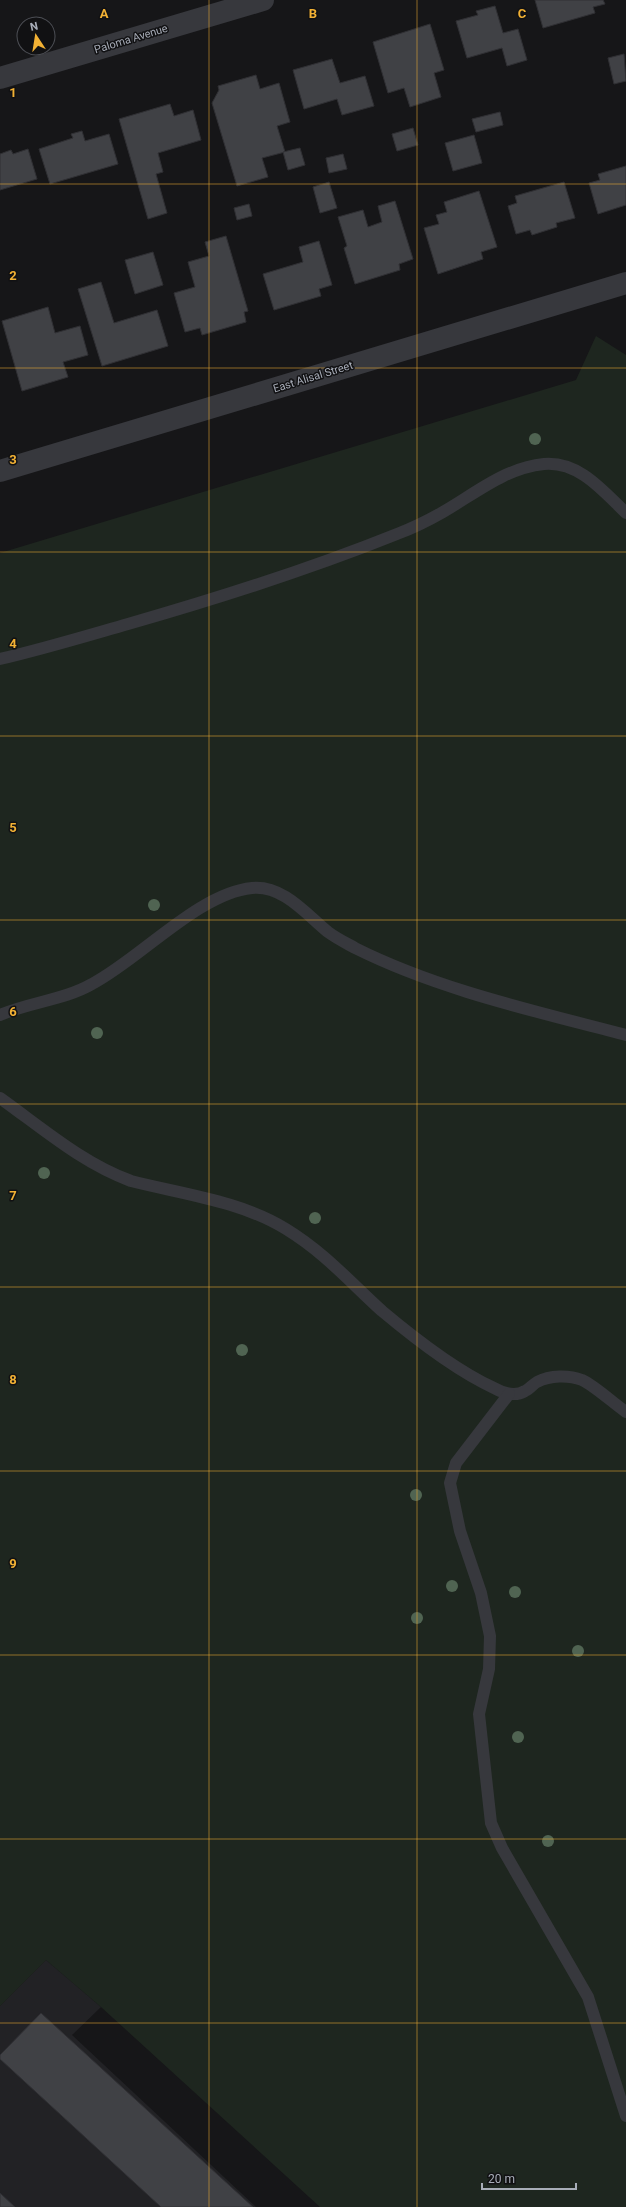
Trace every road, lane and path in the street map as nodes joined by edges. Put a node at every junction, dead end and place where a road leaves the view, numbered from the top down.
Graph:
1 (263, 0) edge
2 (0, 78) edge
3 (626, 283) edge
4 (0, 471) edge
5 (626, 513) edge
6 (0, 659) edge
7 (0, 1015) edge
8 (626, 1035) edge
9 (0, 1098) edge
10 (509, 1394) junction
11 (626, 1412) edge
12 (626, 2116) edge

1 - 2 street, Paloma Avenue
3 - 4 street, East Alisal Street
5 - 6 lane
7 - 8 lane
9 - 10 lane
10 - 11 lane
10 - 12 lane

